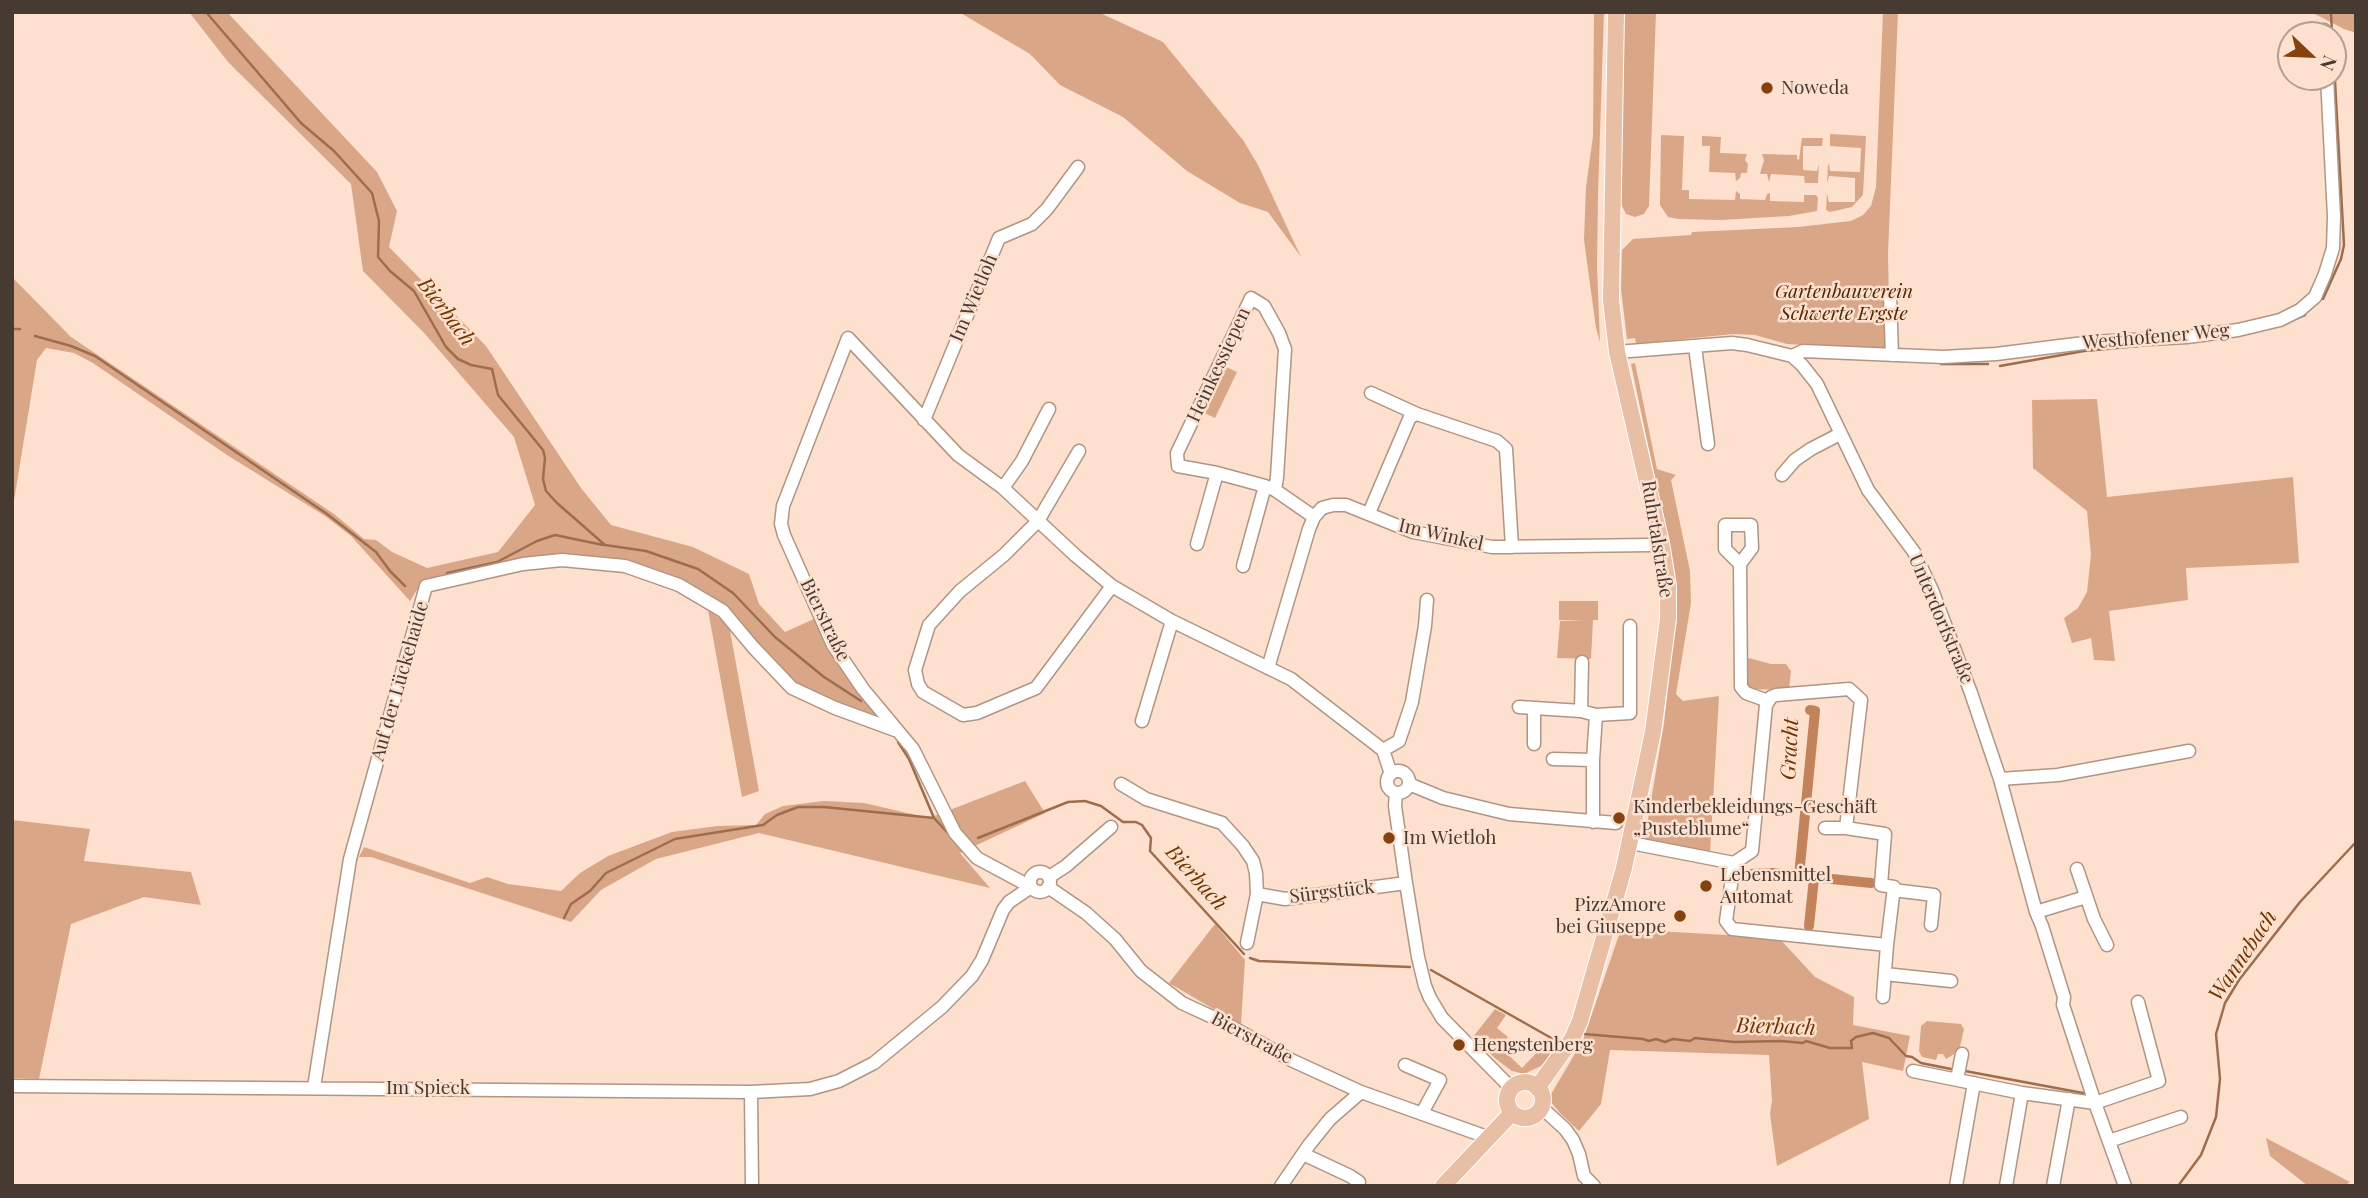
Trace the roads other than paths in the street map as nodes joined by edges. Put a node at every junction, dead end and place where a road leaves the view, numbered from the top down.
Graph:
1 (1616, 12) edge
2 (2328, 91) edge
3 (1078, 167) dead end
4 (1890, 294) dead end
5 (1695, 347) junction
6 (1617, 352) junction
7 (1892, 355) junction
8 (1792, 356) junction
9 (1371, 393) dead end
10 (1049, 409) dead end
11 (1417, 414) junction
12 (924, 420) junction
13 (1840, 433) junction
14 (1708, 444) dead end
15 (1079, 451) dead end
16 (1217, 473) junction
17 (1782, 475) dead end
18 (1003, 488) junction
19 (1270, 488) junction
20 (1369, 513) junction
21 (1314, 517) junction
22 (1038, 521) junction
23 (1197, 544) dead end
24 (1650, 545) dead end
25 (1512, 547) junction
26 (1740, 564) dead end
27 (1243, 566) dead end
28 (1112, 586) junction
29 (1427, 600) dead end
30 (1171, 621) junction
31 (1630, 626) dead end
32 (1582, 662) dead end
33 (1268, 668) junction
34 (1768, 701) junction
35 (1519, 707) dead end
36 (1534, 709) junction
37 (1581, 711) junction
38 (1596, 715) junction
39 (1142, 720) dead end
40 (898, 732) junction
41 (1534, 744) dead end
42 (1382, 750) junction
43 (2189, 751) dead end
44 (1553, 759) dead end
45 (1593, 760) junction
46 (1391, 774) junction
47 (2000, 779) junction
48 (1121, 784) dead end
49 (1409, 784) junction
50 (1396, 793) junction
51 (1593, 822) junction
52 (1616, 823) dead end
53 (1111, 827) dead end
54 (1825, 828) dead end
55 (1846, 828) junction
56 (1631, 843) junction
57 (1734, 863) junction
58 (2077, 869) dead end
59 (1049, 882) junction
60 (1406, 883) junction
61 (1031, 887) junction
62 (1893, 890) junction
63 (1257, 894) junction
64 (2086, 897) junction
65 (2036, 912) junction
66 (1931, 925) dead end
67 (1247, 943) dead end
68 (1887, 945) junction
69 (2107, 945) dead end
70 (1885, 974) junction
71 (1951, 981) dead end
72 (1884, 997) dead end
73 (2138, 1002) dead end
74 (1405, 1065) dead end
75 (1913, 1071) dead end
76 (1974, 1083) junction
77 (12, 1086) edge
78 (314, 1087) junction
79 (1511, 1088) junction
80 (1537, 1088) junction
81 (751, 1092) junction
82 (1361, 1092) junction
83 (2022, 1093) junction
84 (2068, 1099) junction
85 (2095, 1103) junction
86 (1541, 1107) junction
87 (1422, 1113) junction
88 (1511, 1113) junction
89 (2181, 1118) dead end
90 (1487, 1137) junction
91 (2109, 1141) junction
92 (1303, 1154) junction
93 (752, 1186) edge
94 (1281, 1186) edge
95 (1356, 1186) edge
96 (1443, 1186) edge
97 (1594, 1186) edge
98 (1956, 1186) edge
99 (2006, 1186) edge
100 (2053, 1186) edge
101 (2125, 1186) edge

1 - 6 main road, Ruhrtalstraße
2 - 7 street, Westhofener Weg
3 - 12 street, Im Wietloh
4 - 7 street
5 - 6 street
5 - 8 street
5 - 14 street
6 - 56 main road, Ruhrtalstraße
7 - 8 street, Westhofener Weg
8 - 13 street, Unterdorfstraße
9 - 11 street
10 - 18 street
11 - 20 street
11 - 25 street
12 - 18 street
12 - 40 street, Bierstraße
13 - 17 street
13 - 47 street, Unterdorfstraße
15 - 22 street
16 - 19 street
16 - 19 street, Heinkessiepen
16 - 23 street
18 - 22 street
19 - 21 street
19 - 27 street
20 - 21 street, Im Winkel
20 - 25 street, Im Winkel
21 - 33 street
22 - 28 street
22 - 28 street
24 - 25 street, Im Winkel
26 - 34 street
28 - 30 street
29 - 42 street
30 - 33 street
30 - 39 street
31 - 38 street
32 - 37 street
33 - 42 street
34 - 55 street
34 - 57 street
35 - 36 street
36 - 37 street
36 - 41 street
37 - 38 street
38 - 45 street
40 - 61 street, Bierstraße
40 - 78 street, Auf der Lückehaide
42 - 46 street
43 - 47 street
44 - 45 street
45 - 51 street
46 - 49 street
46 - 50 street
47 - 65 street, Unterdorfstraße
48 - 63 street
49 - 50 street
49 - 51 street
50 - 60 street
51 - 52 street
53 - 59 street
54 - 55 street
55 - 62 street
56 - 57 street
56 - 80 main road, Ruhrtalstraße
57 - 68 street
58 - 64 street
59 - 61 street
59 - 82 street, Bierstraße
60 - 63 street, Sürgstück
60 - 79 street
61 - 81 street, Im Spieck
62 - 66 street
62 - 68 street
63 - 67 street
64 - 65 street
64 - 69 street
65 - 85 street, Unterdorfstraße
68 - 70 street
70 - 71 street
70 - 72 street
73 - 85 street
74 - 87 street
75 - 76 street
76 - 83 street
76 - 98 street
77 - 78 street, Im Spieck
78 - 81 street, Im Spieck
79 - 80 main road
79 - 88 main road
80 - 86 main road
81 - 93 street
82 - 87 street, Bierstraße
82 - 92 street
83 - 84 street
83 - 99 street
84 - 85 street
84 - 100 street
85 - 91 street, Unterdorfstraße
86 - 88 main road
86 - 97 street
87 - 90 street, Bierstraße
88 - 90 main road
89 - 91 street
90 - 96 main road
91 - 101 street, Unterdorfstraße
92 - 94 street
92 - 95 street

